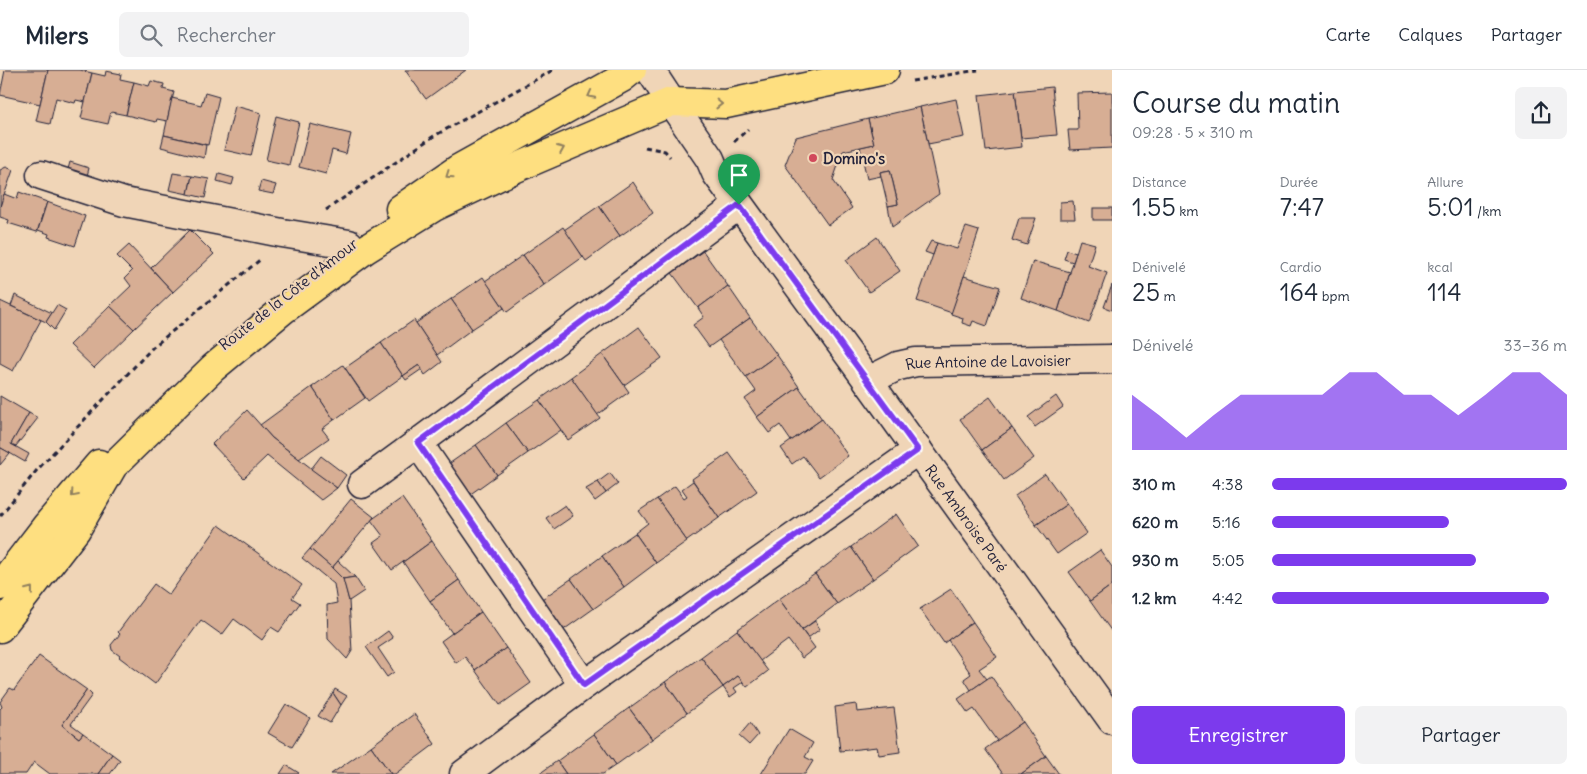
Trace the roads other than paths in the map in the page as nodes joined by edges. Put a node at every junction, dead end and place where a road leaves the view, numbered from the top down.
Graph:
1 (632, 70) edge
2 (650, 70) edge
3 (897, 76) edge
4 (670, 102) junction
5 (41, 175) dead end
6 (739, 205) junction
7 (349, 244) junction
8 (1112, 359) edge
9 (868, 381) junction
10 (418, 443) junction
11 (918, 450) junction
12 (362, 484) dead end
13 (0, 586) edge
14 (0, 628) edge
15 (584, 685) junction
16 (1112, 720) edge
17 (464, 774) edge

1 -> 7 main road, Route de la Côte d'Amour
2 - 4 street, Rue Ambroise Paré
4 -> 3 main road
4 - 6 street, Rue Ambroise Paré
14 -> 4 main road, Route de la Côte d'Amour
5 - 7 street
6 - 9 street, Rue Ambroise Paré
6 - 10 street
7 -> 13 main road, Route de la Côte d'Amour
8 - 9 street, Rue Antoine de Lavoisier
9 - 11 street, Rue Ambroise Paré
10 - 12 street
10 - 15 street
11 - 15 street
11 - 16 street, Rue Ambroise Paré
15 - 17 street

